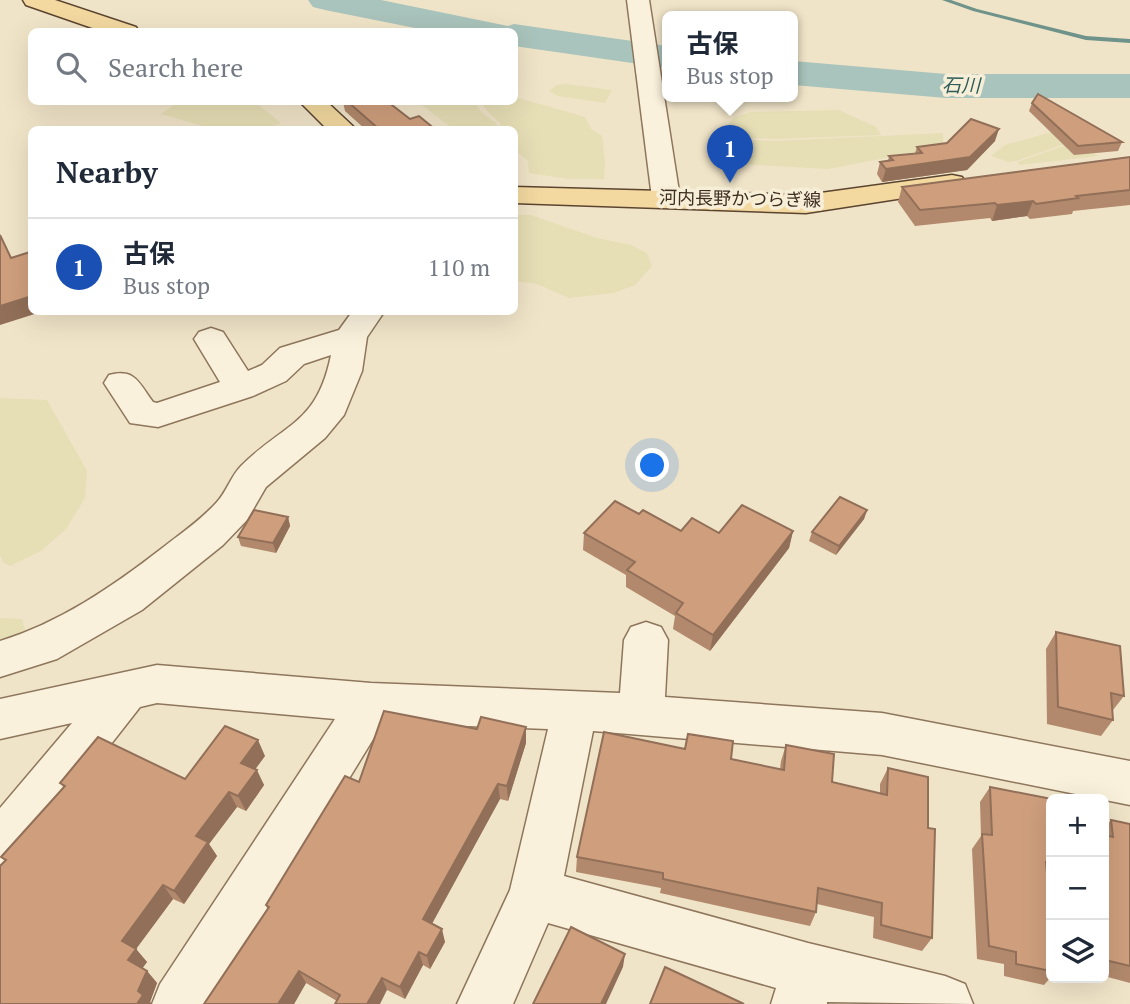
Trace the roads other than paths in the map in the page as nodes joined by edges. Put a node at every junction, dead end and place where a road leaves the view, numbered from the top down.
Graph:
1 (34, 0) edge
2 (638, 0) edge
3 (116, 28) edge
4 (316, 105) edge
5 (340, 126) edge
6 (974, 180) edge
7 (518, 195) edge
8 (666, 198) junction
9 (359, 324) edge
10 (212, 339) dead end
11 (121, 383) dead end
12 (241, 388) junction
13 (646, 640) dead end
14 (0, 659) edge
15 (124, 693) junction
16 (371, 703) junction
17 (575, 709) junction
18 (641, 715) junction
19 (0, 719) edge
20 (1130, 783) edge
21 (0, 846) edge
22 (535, 894) junction
23 (803, 987) edge
24 (180, 1004) edge
25 (485, 1004) edge
26 (945, 1004) edge

1 - 3 main road
2 - 8 street
4 - 5 main road
6 - 8 main road, 河内長野かつらぎ線
7 - 8 main road, 河内長野かつらぎ線
9 - 12 street
9 - 14 street
10 - 12 street
11 - 12 street
13 - 18 street
15 - 16 street
15 - 19 street
15 - 21 street
16 - 17 street
16 - 24 street
17 - 18 street
17 - 22 street
18 - 20 street
22 - 23 street
22 - 25 street
23 - 26 street

